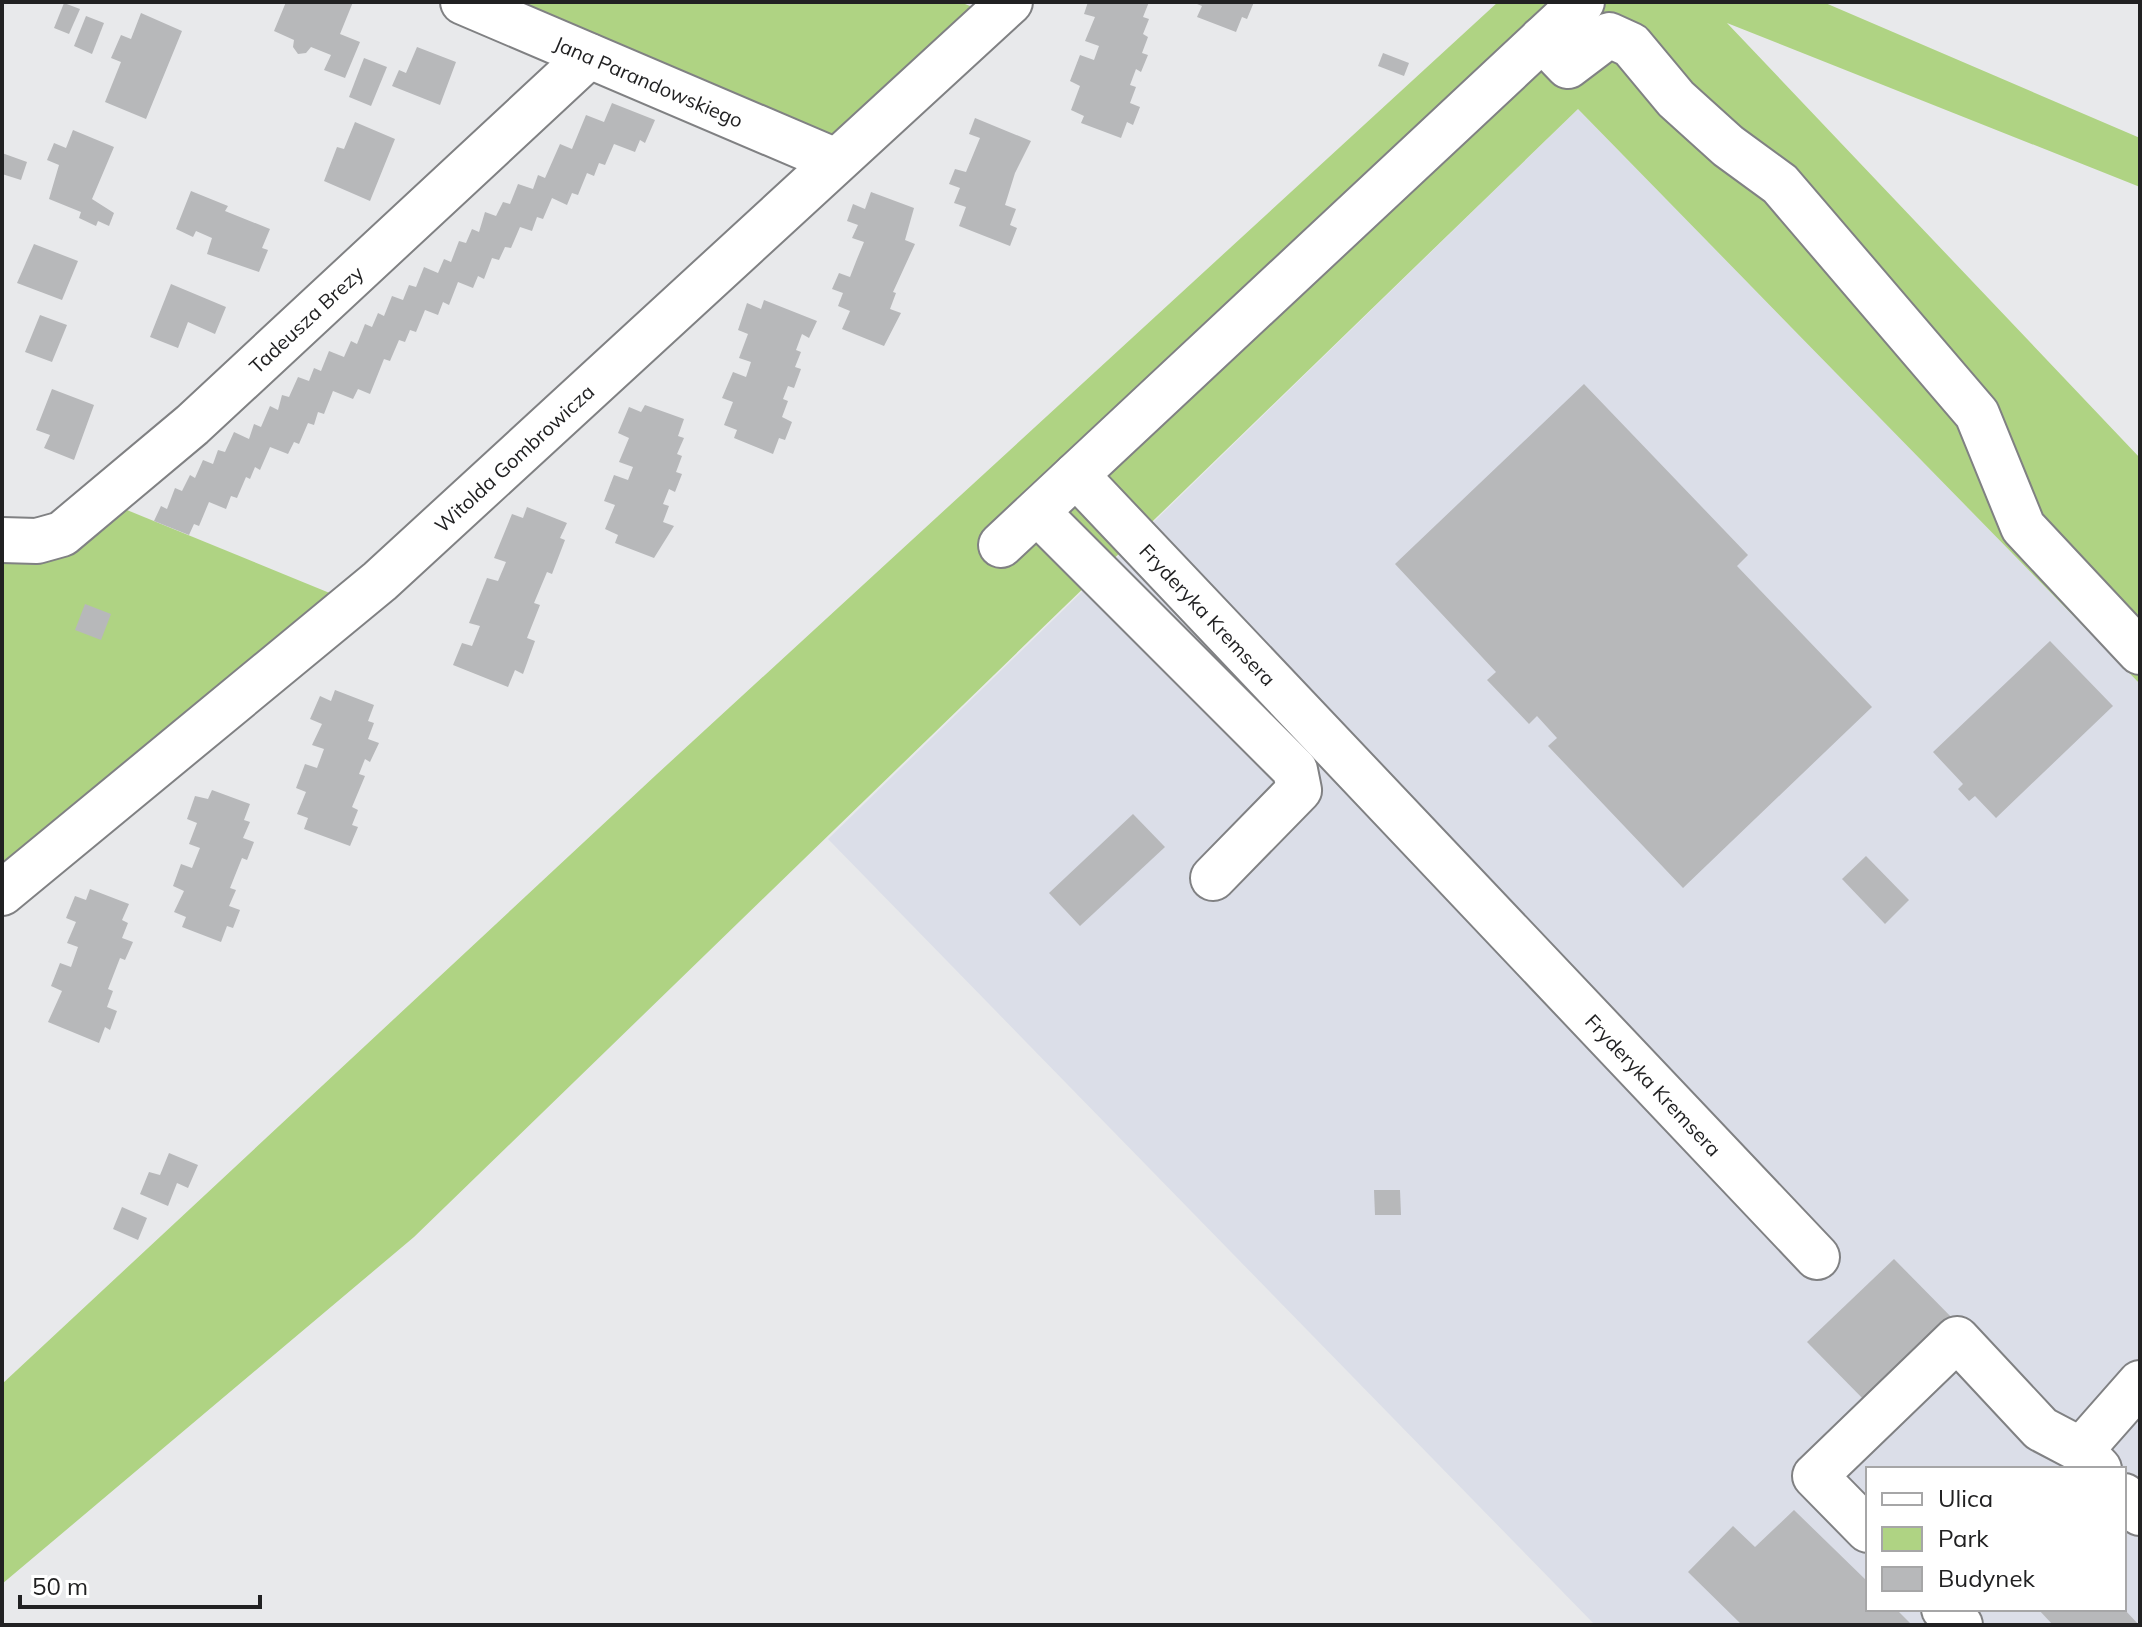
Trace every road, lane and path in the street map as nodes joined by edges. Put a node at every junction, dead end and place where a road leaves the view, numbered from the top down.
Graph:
1 (463, 2) edge
2 (1010, 2) edge
3 (1582, 2) edge
4 (1542, 39) junction
5 (589, 56) junction
6 (836, 161) junction
7 (1076, 475) junction
8 (1037, 512) junction
9 (2, 540) edge
10 (1001, 545) dead end
11 (2140, 652) edge
12 (1213, 878) dead end
13 (2, 893) edge
14 (1817, 1257) dead end
15 (2140, 1383) edge
16 (2090, 1460) edge
17 (2126, 1498) edge
18 (2140, 1513) edge
19 (1866, 1528) edge

1 - 5 street, Jana Parandowskiego
2 - 6 street, Witolda Gombrowicza
3 - 4 street
4 - 7 street
4 - 11 street
5 - 6 street, Jana Parandowskiego
5 - 9 street, Tadeusza Brezy
6 - 13 street, Witolda Gombrowicza
7 - 8 street
7 - 14 street, Fryderyka Kremsera
8 - 10 street
8 - 12 street
15 - 16 street
16 - 19 street
17 - 18 street

